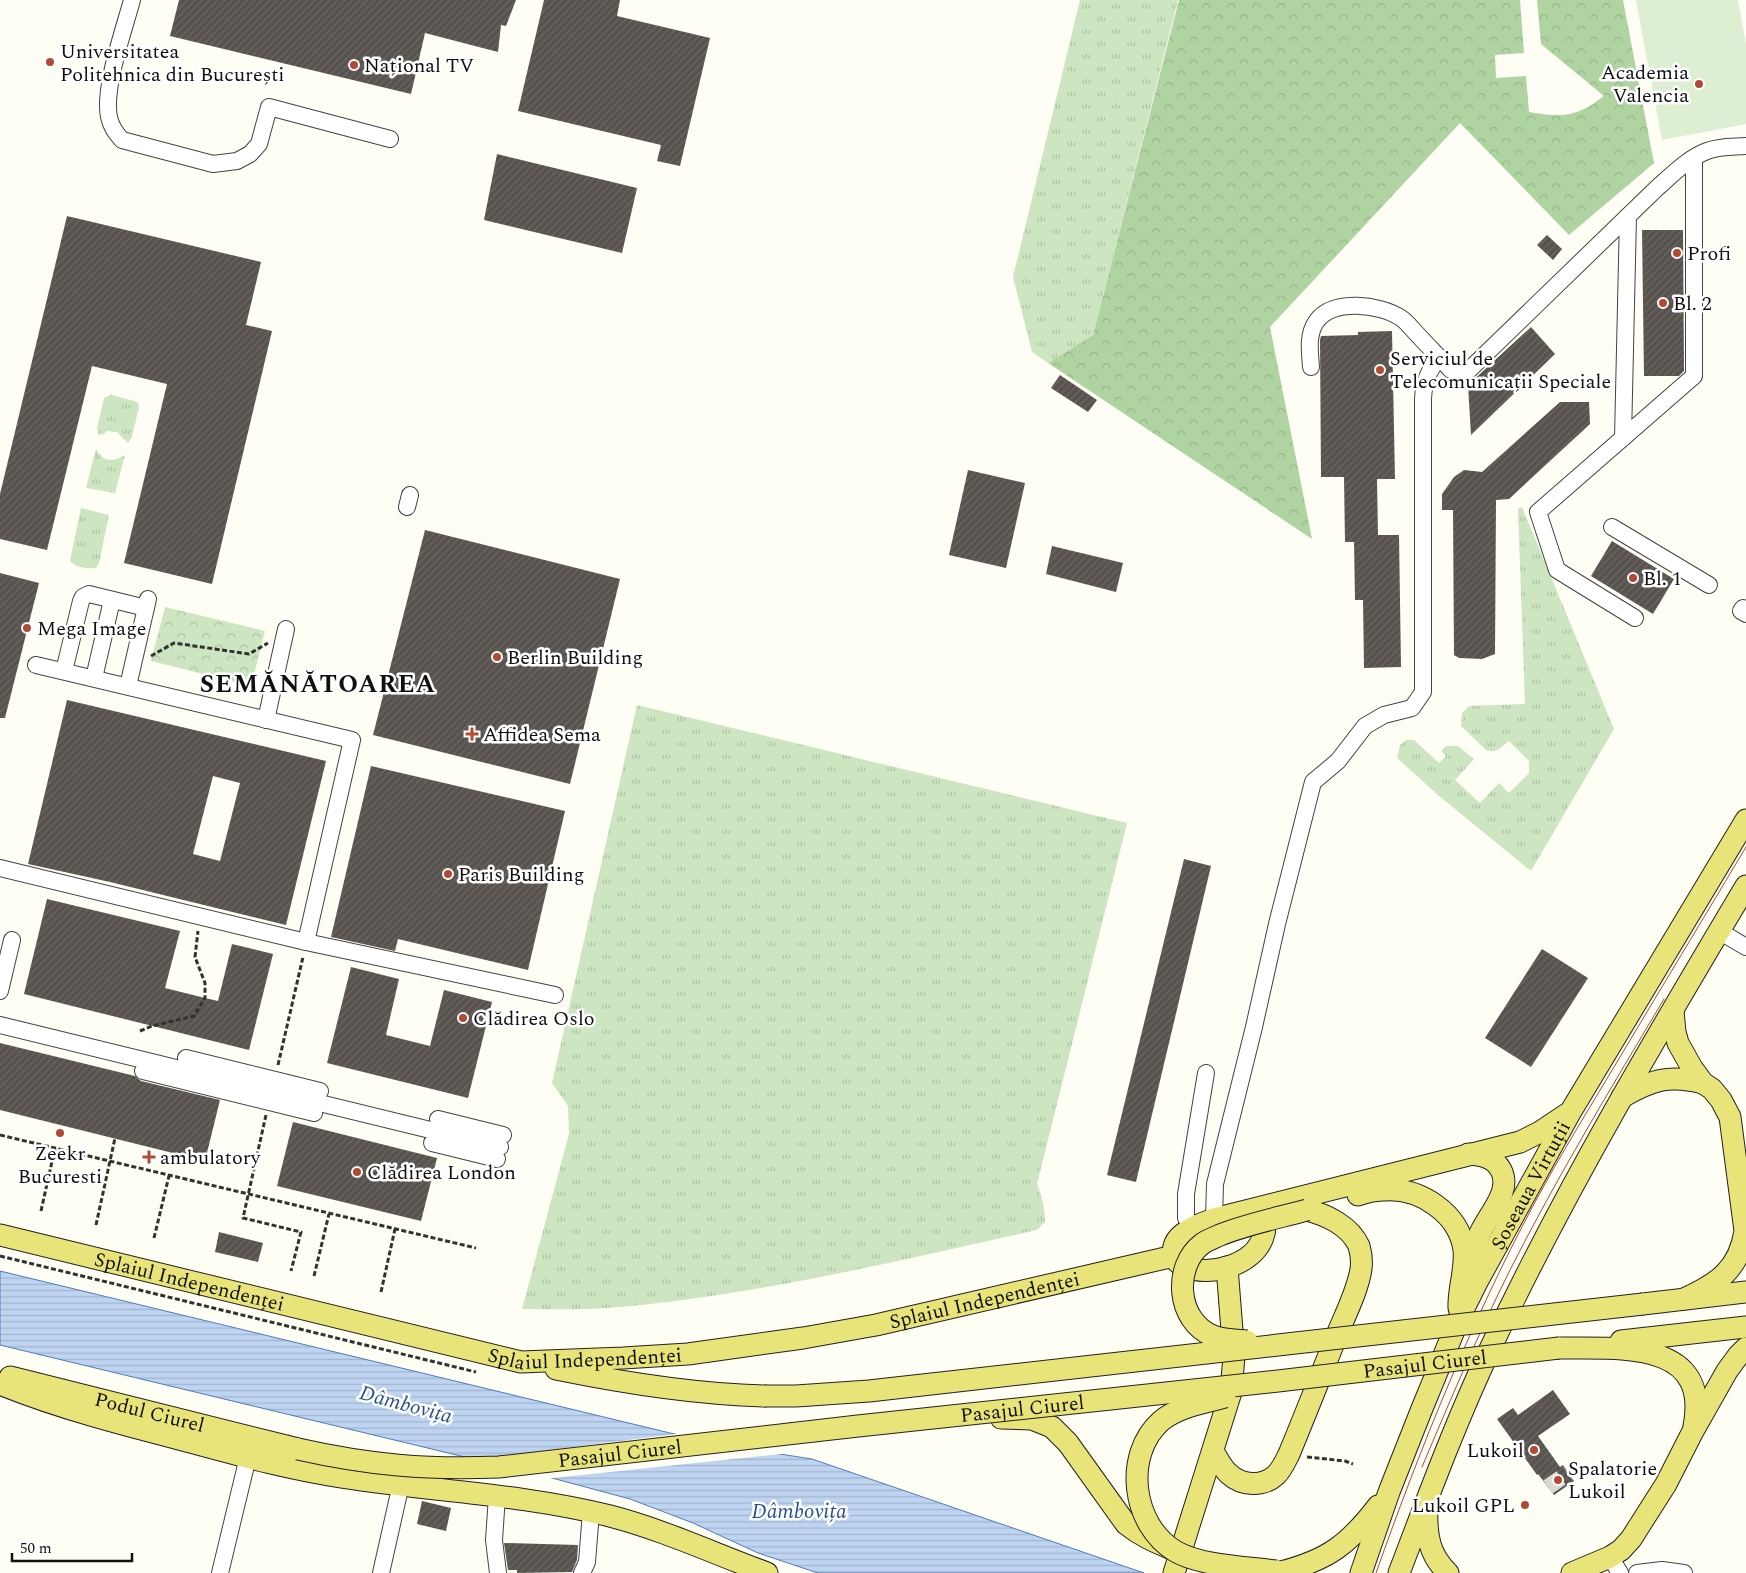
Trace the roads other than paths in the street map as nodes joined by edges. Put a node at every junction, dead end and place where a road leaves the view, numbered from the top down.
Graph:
1 (132, 0) edge
2 (390, 139) dead end
3 (1746, 146) edge
4 (1694, 158) junction
5 (1628, 216) junction
6 (1439, 357) junction
7 (1310, 367) dead end
8 (1623, 438) junction
9 (1612, 527) dead end
10 (1709, 585) dead end
11 (112, 600) junction
12 (1635, 618) dead end
13 (286, 629) road end
14 (36, 665) dead end
15 (64, 671) junction
16 (94, 678) junction
17 (128, 686) junction
18 (266, 720) junction
19 (1746, 820) edge
20 (0, 868) edge
21 (1746, 886) edge
22 (1719, 931) junction
23 (12, 940) dead end
24 (306, 942) junction
25 (1746, 947) edge
26 (0, 991) edge
27 (555, 995) dead end
28 (1672, 1011) junction
29 (0, 1013) edge
30 (0, 1025) edge
31 (52, 1026) dead end
32 (0, 1036) edge
33 (46, 1047) dead end
34 (148, 1049) dead end
35 (143, 1071) dead end
36 (1206, 1073) dead end
37 (1703, 1083) junction
38 (320, 1090) dead end
39 (1622, 1097) junction
40 (1571, 1111) junction
41 (314, 1113) dead end
42 (438, 1119) dead end
43 (432, 1143) dead end
44 (500, 1147) junction
45 (1468, 1154) junction
46 (1262, 1207) junction
47 (1307, 1210) junction
48 (1214, 1219) junction
49 (1192, 1228) junction
50 (1746, 1232) edge
51 (0, 1235) edge
52 (1174, 1256) junction
53 (1227, 1267) junction
54 (1477, 1282) junction
55 (1746, 1292) edge
56 (1684, 1299) junction
57 (1460, 1316) junction
58 (1746, 1326) edge
59 (1299, 1343) junction
60 (1559, 1348) junction
61 (1746, 1348) edge
62 (521, 1362) junction
63 (0, 1374) edge
64 (1278, 1381) junction
65 (0, 1384) edge
66 (953, 1416) junction
67 (1693, 1431) junction
68 (298, 1449) joint
69 (1213, 1451) junction
70 (248, 1457) junction
71 (401, 1484) junction
72 (1389, 1492) junction
73 (497, 1496) junction
74 (1428, 1497) junction
75 (591, 1512) junction
76 (1172, 1549) junction
77 (1615, 1565) edge
78 (1281, 1572) edge
79 (220, 1573) edge
80 (381, 1573) edge
81 (498, 1573) edge
82 (582, 1573) edge
83 (767, 1573) edge
84 (1174, 1573) edge
85 (1361, 1573) edge
86 (1398, 1573) edge
87 (1448, 1573) edge
88 (1572, 1573) edge
89 (1637, 1573) edge
90 (1684, 1573) edge

1 - 2 street
3 - 4 street
4 - 5 street
4 - 8 street
5 - 6 street
5 - 8 street
6 - 7 street
6 - 48 street
8 - 12 street
9 - 10 street
11 - 15 street
11 - 16 street
11 - 17 street
13 - 18 street
14 - 15 street
15 - 16 street
16 - 17 street
17 - 18 street
18 - 24 street
19 - 40 main road, Șoseaua Virtuții
20 - 24 street
21 - 22 main road, Șoseaua Virtuții
22 - 25 street
22 - 28 main road, Șoseaua Virtuții
23 - 26 street
24 - 27 street
28 - 37 main road
28 - 39 main road, Șoseaua Virtuții
29 - 31 street
30 - 44 street
32 - 33 street
34 - 38 street
35 - 41 street
36 - 49 street
37 - 39 main road
37 - 50 main road
39 - 74 main road, Șoseaua Virtuții
40 - 45 main road
40 - 54 main road, Șoseaua Virtuții
42 - 44 street
43 - 44 street
45 - 46 main road
45 - 54 main road
46 - 48 main road
46 - 53 main road
47 - 57 main road
47 - 59 main road, bridge
47 - 69 main road
48 - 49 main road
49 - 52 main road
50 - 56 main road
51 - 62 main road, Splaiul Independenței
52 - 53 main road
52 - 62 main road, Splaiul Independenței
53 - 69 main road
54 - 57 main road, Șoseaua Virtuții
55 - 56 main road, Pasajul Ciurel
56 - 59 main road, Pasajul Ciurel, bridge
57 - 72 main road, Șoseaua Virtuții
58 - 60 main road, Pasajul Ciurel
59 - 62 main road, Pasajul Ciurel, bridge
60 - 64 main road, Pasajul Ciurel, bridge
60 - 67 main road
61 - 67 main road
63 - 68 main road, Podul Ciurel
64 - 66 main road, Pasajul Ciurel, bridge
64 - 76 main road, bridge
65 - 70 main road
66 - 68 main road, Pasajul Ciurel, bridge
66 - 76 main road, bridge
67 - 77 main road
69 - 84 main road
70 - 71 main road
70 - 79 street
71 - 73 main road
71 - 80 street
72 - 78 main road
72 - 85 main road, Șoseaua Virtuții
73 - 75 main road
73 - 81 street
74 - 86 main road, Șoseaua Virtuții
74 - 87 main road
75 - 82 street
75 - 83 main road
76 - 78 main road, bridge
77 - 88 main road
89 - 90 street

